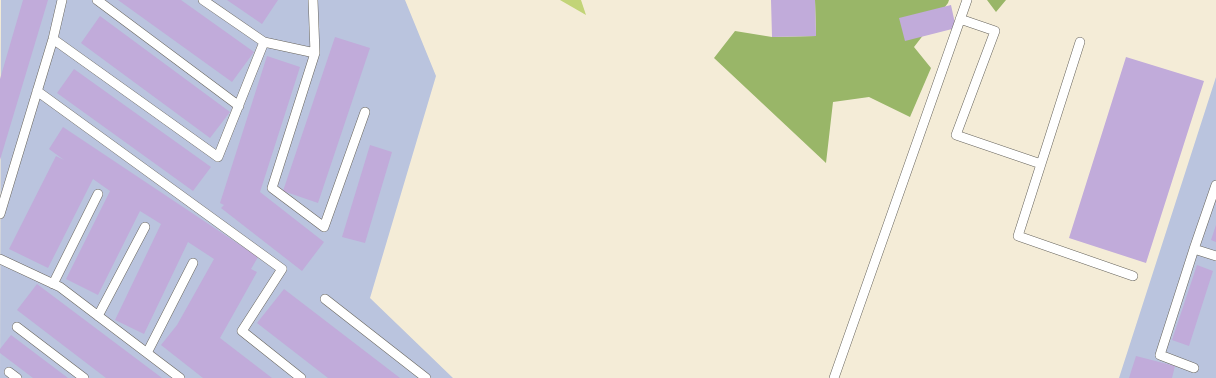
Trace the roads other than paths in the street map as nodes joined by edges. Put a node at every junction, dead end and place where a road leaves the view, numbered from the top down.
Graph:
1 (62, 0) edge
2 (97, 0) edge
3 (204, 0) edge
4 (313, 0) edge
5 (967, 0) edge
6 (960, 19) junction
7 (53, 39) junction
8 (264, 42) junction
9 (1080, 42) dead end
10 (315, 53) junction
11 (37, 91) junction
12 (239, 106) junction
13 (365, 112) dead end
14 (1040, 164) junction
15 (1216, 185) edge
16 (98, 194) dead end
17 (0, 214) edge
18 (145, 227) dead end
19 (1194, 249) junction
20 (1216, 256) edge
21 (0, 260) edge
22 (193, 263) dead end
23 (1133, 276) dead end
24 (53, 284) junction
25 (325, 299) dead end
26 (98, 316) junction
27 (17, 327) dead end
28 (147, 353) junction
29 (1194, 368) dead end
30 (9, 372) dead end
31 (17, 378) edge
32 (84, 378) edge
33 (180, 378) edge
34 (301, 378) edge
35 (426, 378) edge
36 (834, 378) edge

1 - 7 lane
2 - 12 lane
3 - 8 lane
4 - 10 lane
5 - 6 lane
6 - 14 lane
6 - 36 lane
7 - 11 lane
7 - 12 lane
8 - 10 lane
8 - 12 lane
9 - 14 lane
10 - 13 lane
11 - 17 lane
11 - 34 lane
14 - 23 lane
15 - 19 lane
16 - 24 lane
18 - 26 lane
19 - 20 lane
19 - 29 lane
21 - 24 lane
22 - 28 lane
24 - 26 lane
25 - 35 lane
26 - 28 lane
27 - 32 lane
28 - 33 lane
30 - 31 lane

